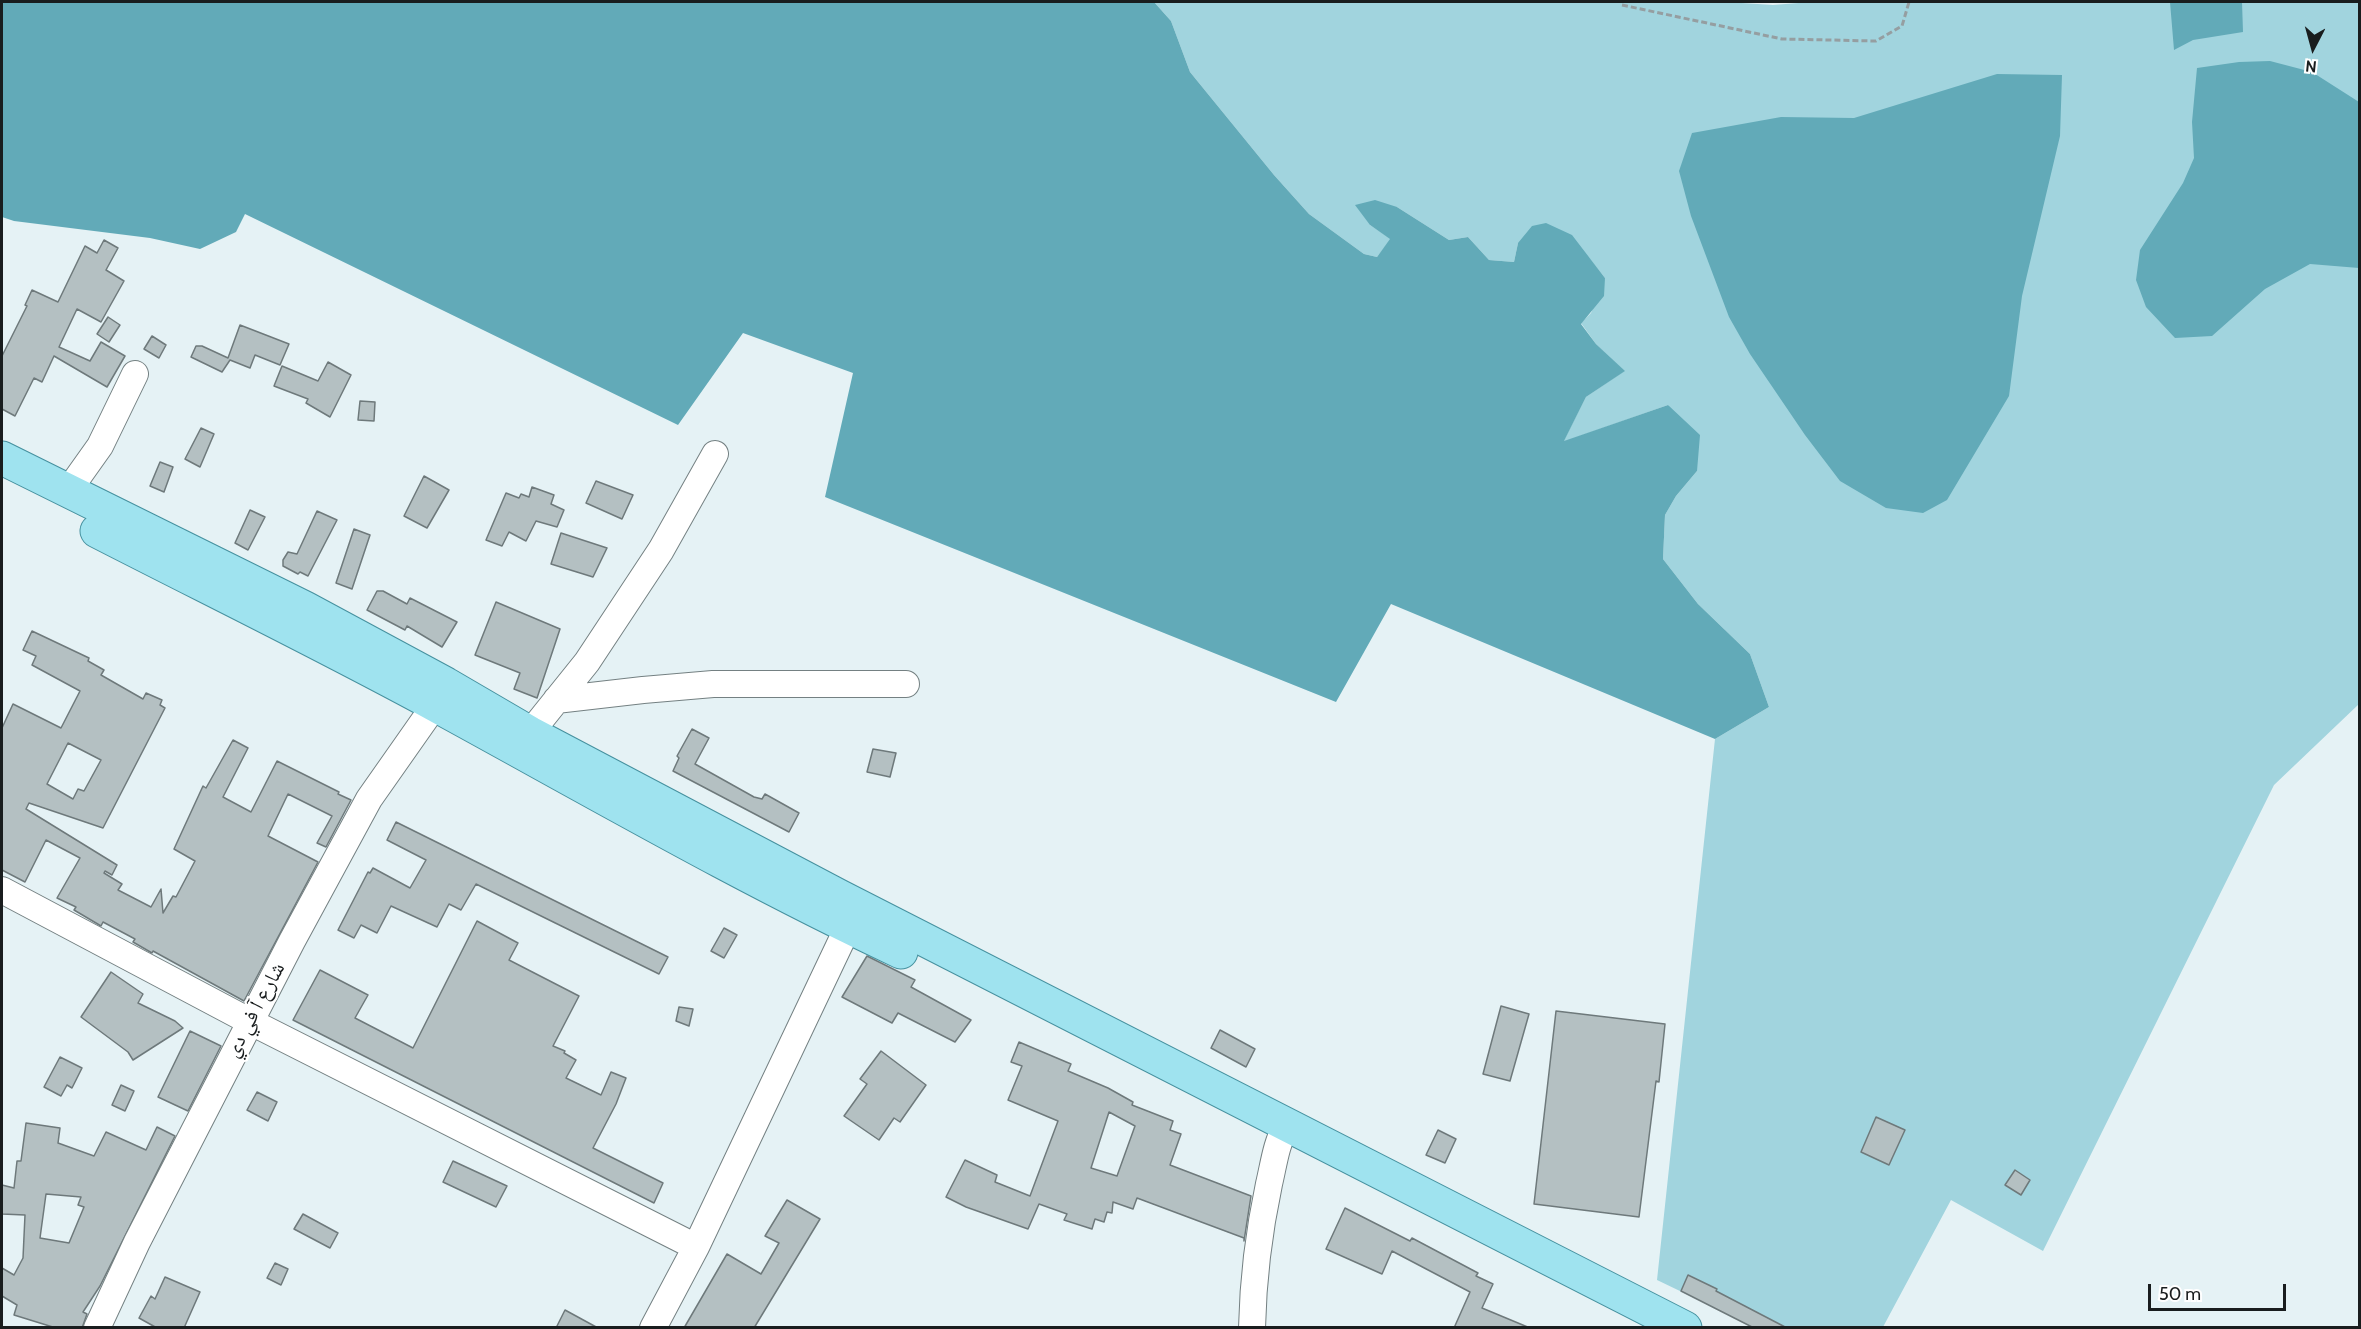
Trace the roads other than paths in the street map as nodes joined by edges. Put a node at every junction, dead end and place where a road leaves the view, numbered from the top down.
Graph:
1 (135, 374) dead end
2 (715, 454) dead end
3 (2, 458) edge
4 (2, 482) edge
5 (68, 491) junction
6 (906, 684) dead end
7 (441, 695) junction
8 (556, 700) junction
9 (530, 733) junction
10 (2, 890) edge
11 (848, 927) junction
12 (249, 1021) junction
13 (1282, 1133) junction
14 (696, 1247) junction
15 (96, 1328) edge
16 (653, 1328) edge
17 (1252, 1328) edge
18 (1640, 1328) edge
19 (1685, 1328) edge

1 - 5 street
2 - 8 street
3 - 5 main road
4 - 7 main road
5 - 7 main road
6 - 8 street
7 - 9 main road
7 - 11 main road
7 - 12 street, شارع آ في دي
8 - 9 street
9 - 13 main road
10 - 12 street
11 - 13 main road
11 - 14 street
12 - 14 street
12 - 15 street, شارع آ في دي
13 - 17 street
13 - 18 main road
13 - 19 main road
14 - 16 street

